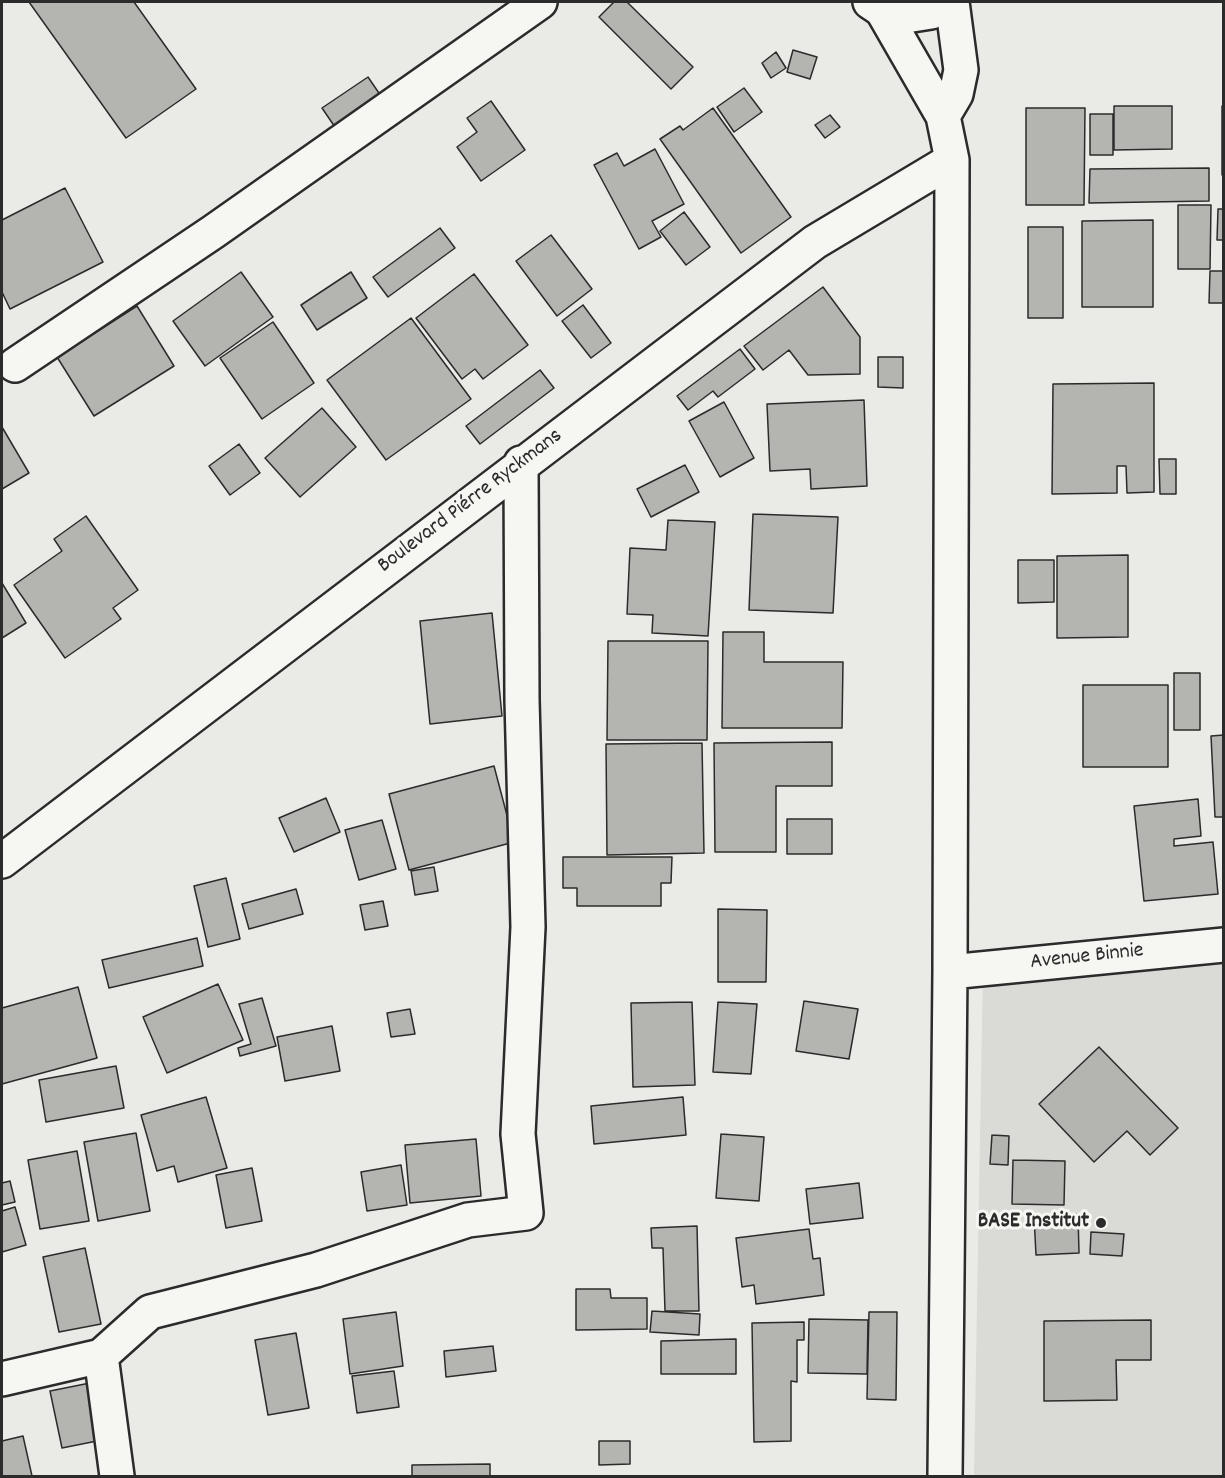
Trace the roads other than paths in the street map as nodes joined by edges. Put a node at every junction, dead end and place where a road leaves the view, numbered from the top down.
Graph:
1 (540, 2) edge
2 (951, 2) edge
3 (876, 6) edge
4 (943, 116) junction
5 (952, 160) junction
6 (15, 365) dead end
7 (521, 463) junction
8 (2, 861) edge
9 (1224, 945) edge
10 (950, 972) junction
11 (101, 1356) junction
12 (2, 1379) edge
13 (117, 1476) edge
14 (945, 1476) edge

1 - 6 street
2 - 3 street
2 - 4 street
3 - 4 street
4 - 5 street
5 - 7 street, Boulevard Piérre Ryckmans
5 - 10 street
7 - 8 street, Boulevard Piérre Ryckmans
7 - 11 street
9 - 10 street, Avenue Binnie
10 - 14 street
11 - 12 street
11 - 13 street

